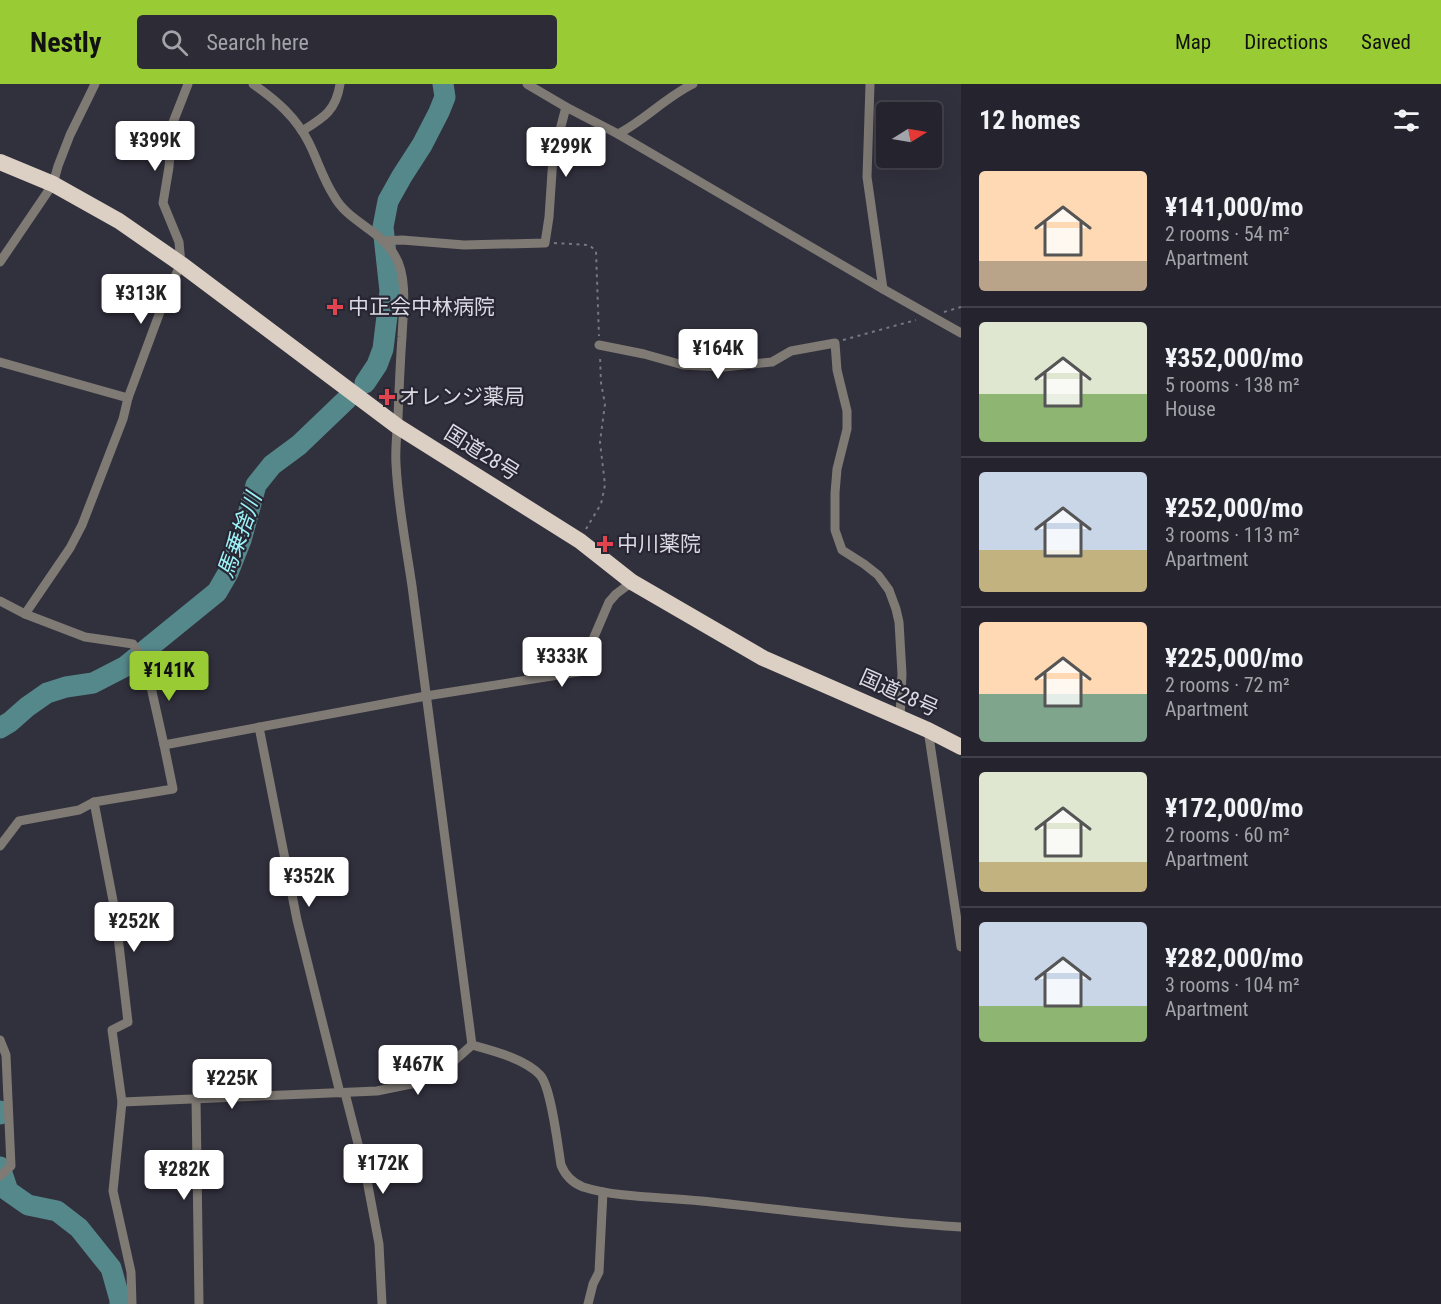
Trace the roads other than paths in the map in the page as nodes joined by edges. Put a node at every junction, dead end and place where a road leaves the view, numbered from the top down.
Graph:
1 (95, 84) edge
2 (188, 84) edge
3 (253, 84) edge
4 (340, 84) edge
5 (527, 84) edge
6 (693, 84) edge
7 (870, 84) edge
8 (567, 107) junction
9 (302, 131) junction
10 (618, 134) junction
11 (0, 162) edge
12 (52, 184) junction
13 (383, 241) junction
14 (0, 262) edge
15 (181, 264) junction
16 (883, 289) junction
17 (961, 333) edge
18 (599, 345) road end
19 (0, 362) edge
20 (128, 398) junction
21 (397, 426) junction
22 (632, 582) junction
23 (0, 601) edge
24 (26, 614) junction
25 (426, 696) junction
26 (900, 718) junction
27 (259, 727) junction
28 (928, 730) junction
29 (165, 745) junction
30 (961, 747) edge
31 (94, 802) junction
32 (0, 846) edge
33 (961, 946) edge
34 (0, 1040) edge
35 (472, 1045) junction
36 (342, 1093) junction
37 (196, 1098) junction
38 (122, 1102) junction
39 (0, 1176) edge
40 (603, 1192) junction
41 (961, 1227) edge
42 (132, 1304) edge
43 (199, 1304) edge
44 (382, 1304) edge
45 (588, 1304) edge

1 - 12 street
2 - 15 street
3 - 9 street
4 - 9 street
5 - 8 street
6 - 10 street
7 - 16 street
8 - 10 street
8 - 13 street
9 - 13 street
10 - 16 street
11 - 12 highway, 国道28号
12 - 14 street
12 - 15 highway, 国道28号
13 - 21 street
15 - 20 street
15 - 21 highway, 国道28号
16 - 17 street
18 - 26 street
19 - 20 street
20 - 24 street
21 - 22 highway, 国道28号
21 - 25 street
22 - 25 street
22 - 26 highway, 国道28号
23 - 24 street
24 - 29 street
25 - 27 street
25 - 35 street
26 - 28 highway, 国道28号
27 - 29 street
27 - 36 street
28 - 30 highway, 国道28号
28 - 33 street
29 - 31 street
31 - 32 street
31 - 38 street
34 - 39 street
35 - 36 street
35 - 40 street
36 - 37 street
36 - 44 street
37 - 38 street
37 - 43 street
38 - 42 street
40 - 41 street
40 - 45 street

